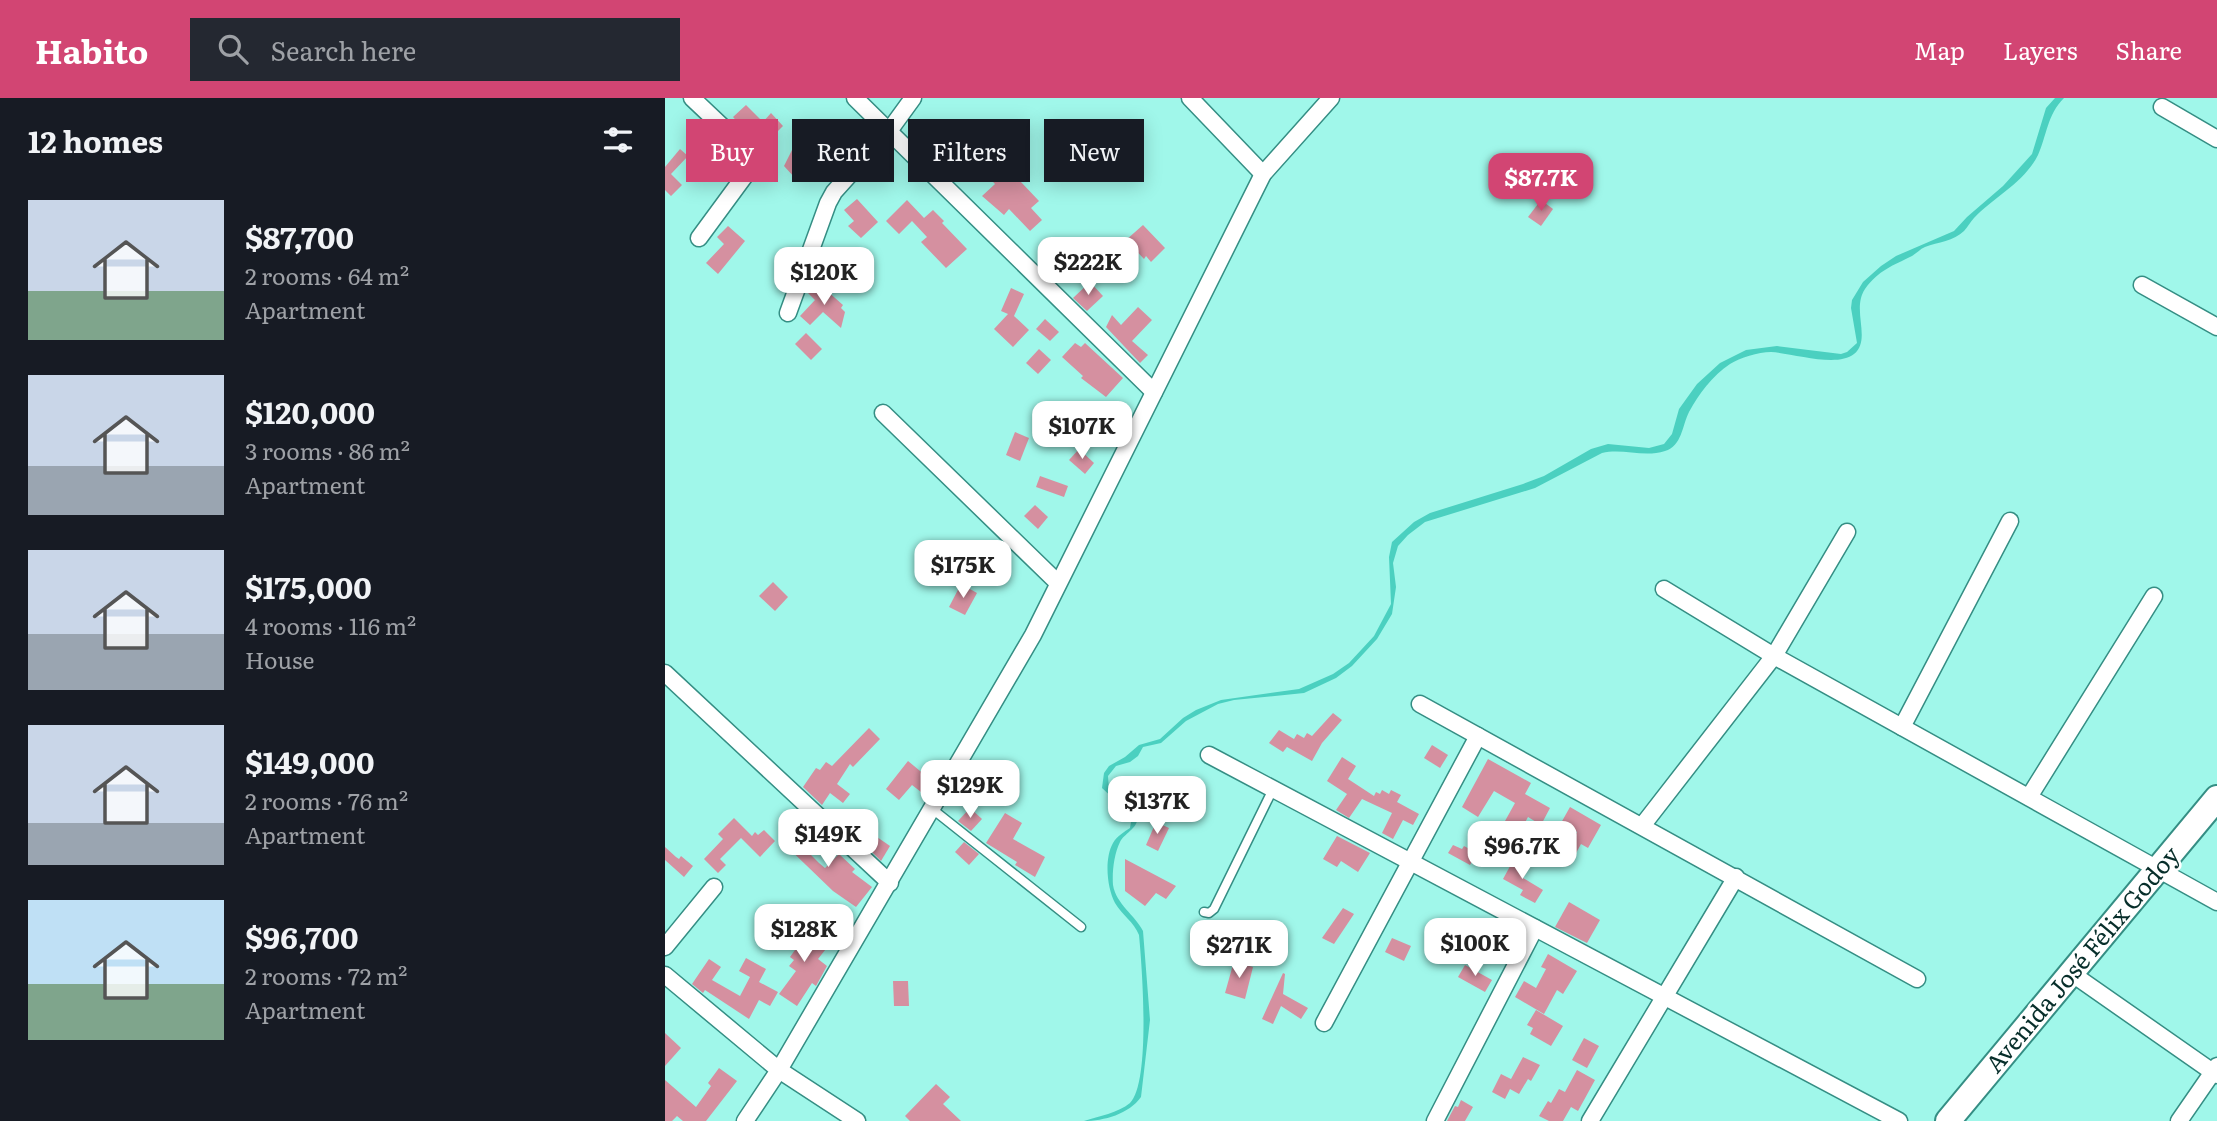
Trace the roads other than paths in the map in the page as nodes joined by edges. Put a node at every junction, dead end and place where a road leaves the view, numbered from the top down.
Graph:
1 (692, 98) edge
2 (855, 98) edge
3 (913, 98) edge
4 (1190, 98) edge
5 (1331, 98) edge
6 (2162, 107) dead end
7 (877, 119) edge
8 (894, 124) edge
9 (894, 136) edge
10 (2217, 139) edge
11 (1263, 174) junction
12 (843, 182) edge
13 (699, 238) dead end
14 (2142, 285) dead end
15 (788, 313) dead end
16 (2217, 327) edge
17 (1154, 392) junction
18 (883, 414) dead end
19 (2010, 521) dead end
20 (1847, 532) dead end
21 (1058, 583) junction
22 (1664, 589) dead end
23 (2154, 596) dead end
24 (1774, 656) junction
25 (665, 673) edge
26 (1420, 704) dead end
27 (1902, 727) junction
28 (1478, 736) junction
29 (1209, 755) dead end
30 (1273, 789) junction
31 (2029, 797) junction
32 (2217, 798) edge
33 (931, 808) junction
34 (1642, 825) junction
35 (1411, 862) junction
36 (2159, 868) junction
37 (1735, 877) junction
38 (890, 883) junction
39 (714, 887) dead end
40 (2217, 902) edge
41 (1204, 912) dead end
42 (1081, 927) dead end
43 (1535, 929) junction
44 (665, 947) edge
45 (2071, 974) junction
46 (665, 975) edge
47 (1917, 979) dead end
48 (1664, 997) junction
49 (1324, 1023) dead end
50 (779, 1070) junction
51 (2215, 1071) edge
52 (1954, 1119) edge
53 (745, 1121) edge
54 (857, 1121) edge
55 (1435, 1121) edge
56 (1590, 1121) edge
57 (1899, 1121) edge
58 (2179, 1121) edge

1 - 13 street
2 - 7 street
3 - 8 street
4 - 11 street
5 - 11 street
6 - 10 street
9 - 17 street
11 - 17 street
12 - 15 street
14 - 16 street
17 - 21 street
18 - 21 street
19 - 27 street
20 - 24 street
21 - 33 street
22 - 24 street
23 - 31 street
24 - 27 street
24 - 34 street
25 - 38 street
26 - 28 street
27 - 31 street
28 - 34 street
28 - 35 street
29 - 30 street
30 - 35 street
30 - 41 lane
31 - 36 street
32 - 36 main road, Avenida José Félix Godoy
33 - 38 street
33 - 42 lane
34 - 37 street
35 - 43 street
35 - 49 street
36 - 40 street
36 - 45 main road, Avenida José Félix Godoy
37 - 47 street
37 - 48 street
38 - 50 street
39 - 44 street
43 - 48 street
43 - 55 street
45 - 51 street
45 - 52 main road, Avenida José Félix Godoy
46 - 50 street
48 - 56 street
48 - 57 street
50 - 53 street
50 - 54 street
51 - 58 street

